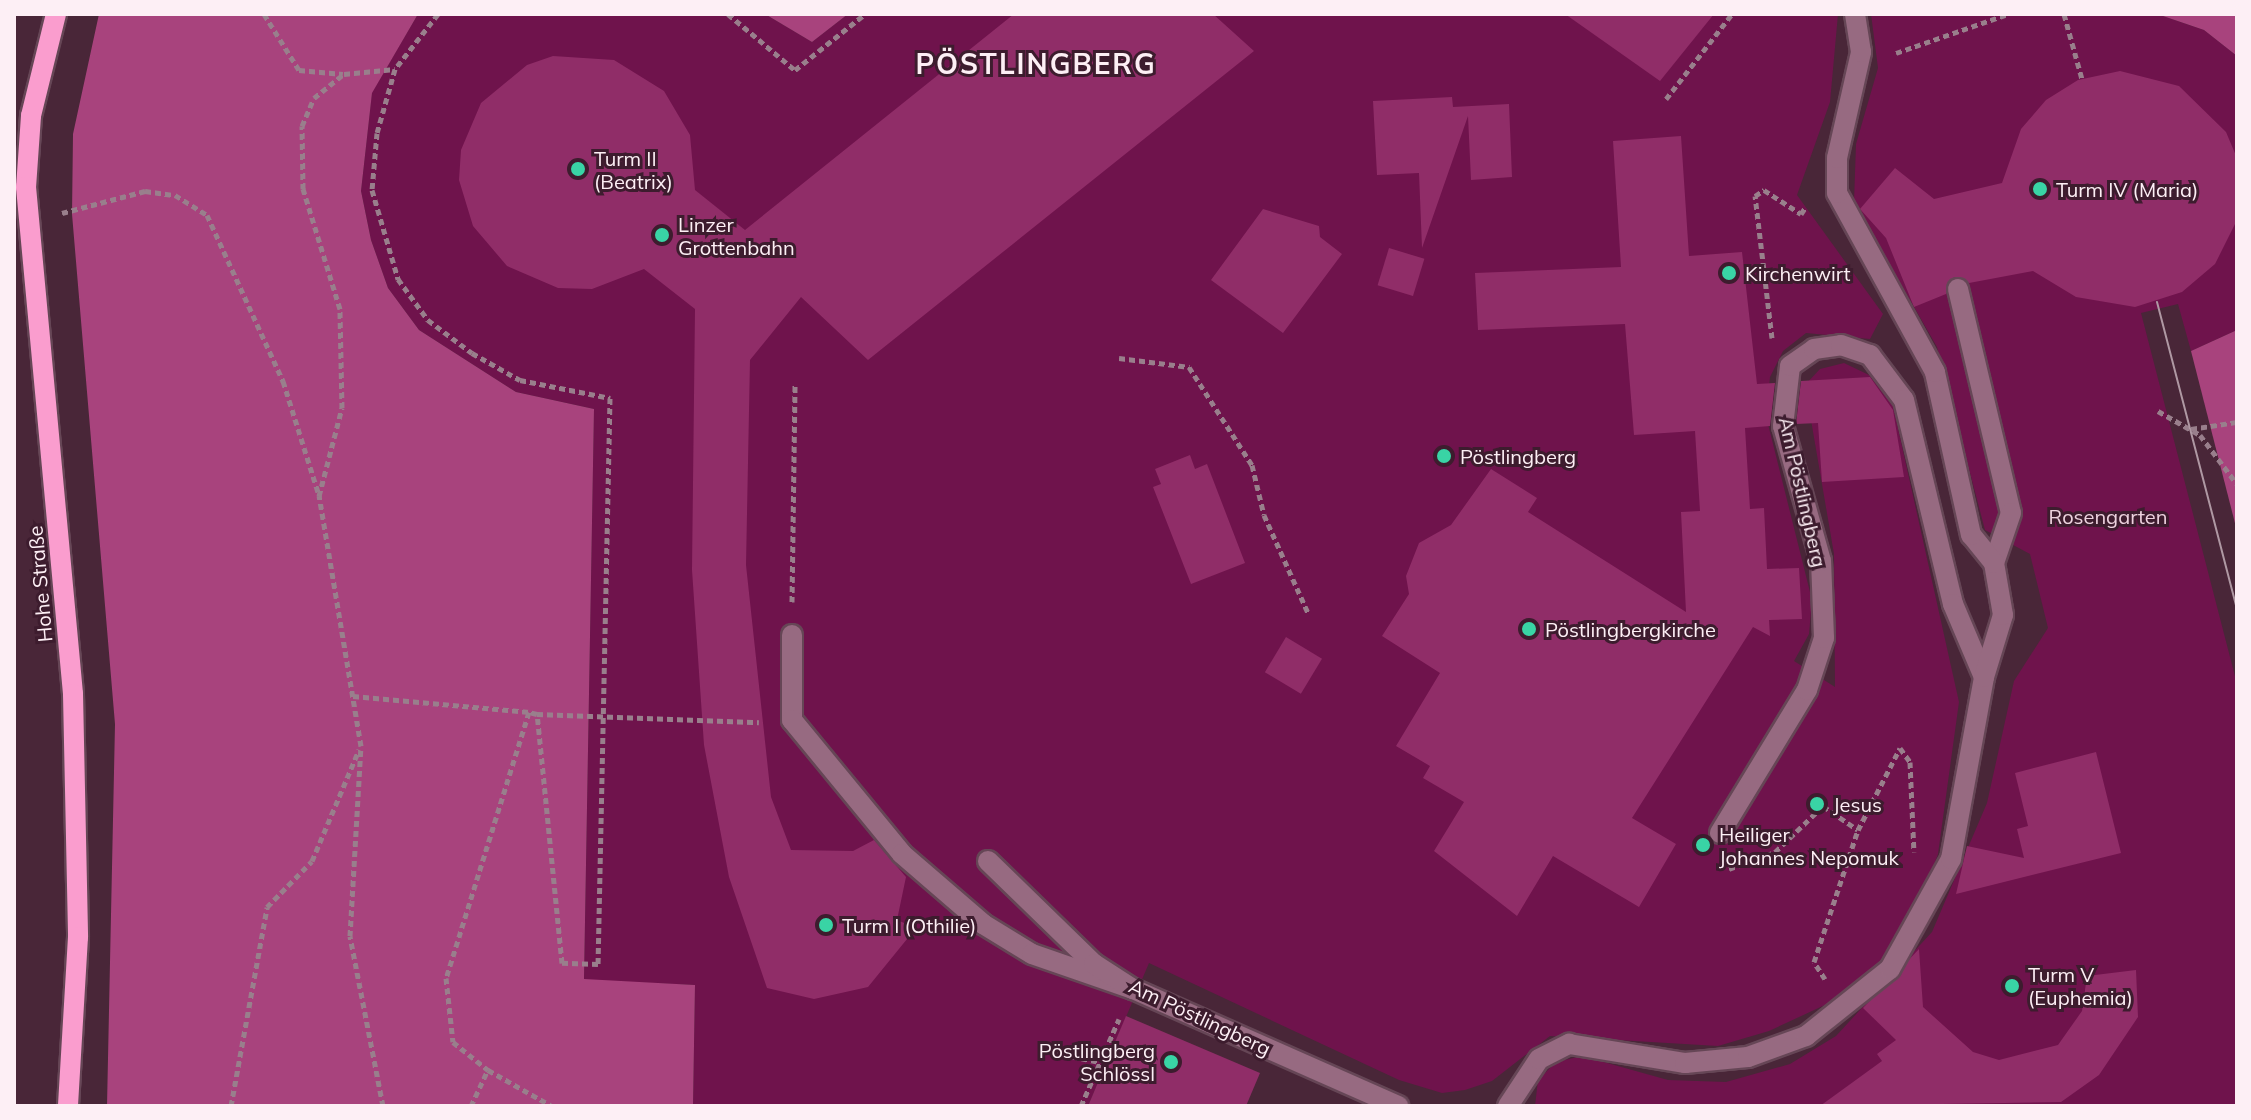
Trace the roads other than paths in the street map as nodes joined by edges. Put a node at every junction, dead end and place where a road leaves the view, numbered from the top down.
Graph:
1 (56, 14) edge
2 (1855, 14) edge
3 (1958, 289) dead end
4 (1994, 563) junction
5 (792, 635) road end
6 (1984, 677) junction
7 (1720, 833) dead end
8 (988, 861) dead end
9 (1133, 989) junction
10 (68, 1106) edge
11 (1398, 1106) edge
12 (1508, 1106) edge

1 - 10 main road, Hohe Straße
2 - 4 street
3 - 4 street
4 - 6 street
5 - 9 street
6 - 7 street, Am Pöstlingberg
6 - 12 street
8 - 9 street, Am Pöstlingberg
9 - 11 street, Am Pöstlingberg

